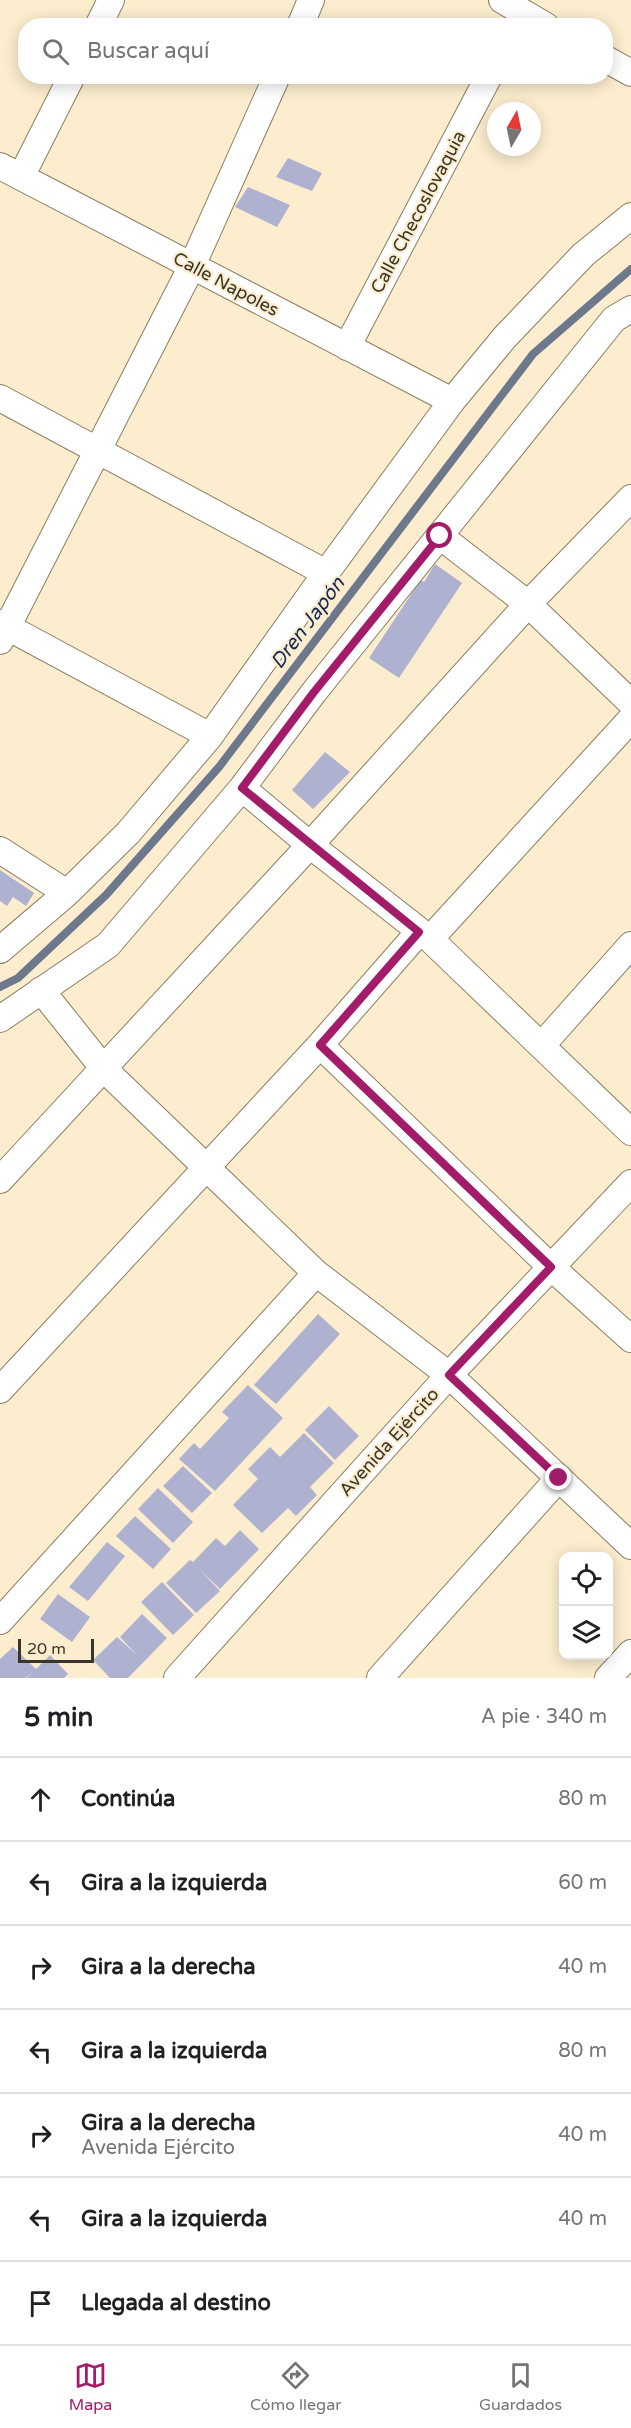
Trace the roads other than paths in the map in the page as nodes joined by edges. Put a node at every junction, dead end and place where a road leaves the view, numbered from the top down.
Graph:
1 (111, 0) edge
2 (311, 0) edge
3 (517, 9) edge
4 (102, 18) edge
5 (303, 18) edge
6 (532, 18) edge
7 (613, 63) edge
8 (631, 73) edge
9 (67, 84) edge
10 (273, 84) edge
11 (485, 84) edge
12 (10, 171) edge
13 (631, 216) edge
14 (192, 266) junction
15 (631, 309) edge
16 (347, 347) junction
17 (0, 398) edge
18 (452, 401) junction
19 (99, 451) junction
20 (631, 498) edge
21 (440, 536) junction
22 (326, 573) junction
23 (528, 604) junction
24 (2, 630) edge
25 (631, 703) edge
26 (631, 719) edge
27 (210, 736) junction
28 (242, 788) junction
29 (310, 845) junction
30 (0, 850) edge
31 (67, 893) junction
32 (425, 935) junction
33 (631, 945) edge
34 (0, 950) edge
35 (41, 990) junction
36 (0, 1019) edge
37 (320, 1045) junction
38 (542, 1045) junction
39 (104, 1069) junction
40 (631, 1132) edge
41 (205, 1169) junction
42 (0, 1180) edge
43 (631, 1183) edge
44 (551, 1267) junction
45 (316, 1273) junction
46 (631, 1339) edge
47 (449, 1375) junction
48 (0, 1390) edge
49 (559, 1478) junction
50 (631, 1546) edge
51 (0, 1621) edge
52 (631, 1653) edge
53 (177, 1678) edge
54 (381, 1678) edge
55 (608, 1678) edge

1 - 4 street
2 - 5 street
3 - 6 street
7 - 8 street
9 - 12 street
10 - 14 street
11 - 16 street, Calle Checoslovaquia
12 - 14 street, Calle Napoles
13 - 18 street
14 - 16 street, Calle Napoles
14 - 19 street
15 - 21 street
16 - 18 street, Calle Napoles
17 - 19 street
18 - 22 street
19 - 22 street
19 - 24 street
20 - 23 street
21 - 23 street
21 - 28 street
22 - 27 street
23 - 25 street
23 - 29 street
24 - 27 street
26 - 32 street
27 - 31 street
28 - 29 street
28 - 35 street
29 - 32 street
29 - 39 street
30 - 31 street
31 - 34 street
32 - 37 street
32 - 38 street
33 - 38 street
35 - 36 street
35 - 39 street
37 - 41 street
37 - 44 street
38 - 40 street
39 - 41 street
39 - 42 street
41 - 45 street
41 - 48 street
43 - 44 street, Avenida Ejército
44 - 46 street
44 - 47 street, Avenida Ejército
45 - 47 street
45 - 51 street
47 - 49 street
47 - 53 street, Avenida Ejército
49 - 50 street
49 - 54 street
52 - 55 street

